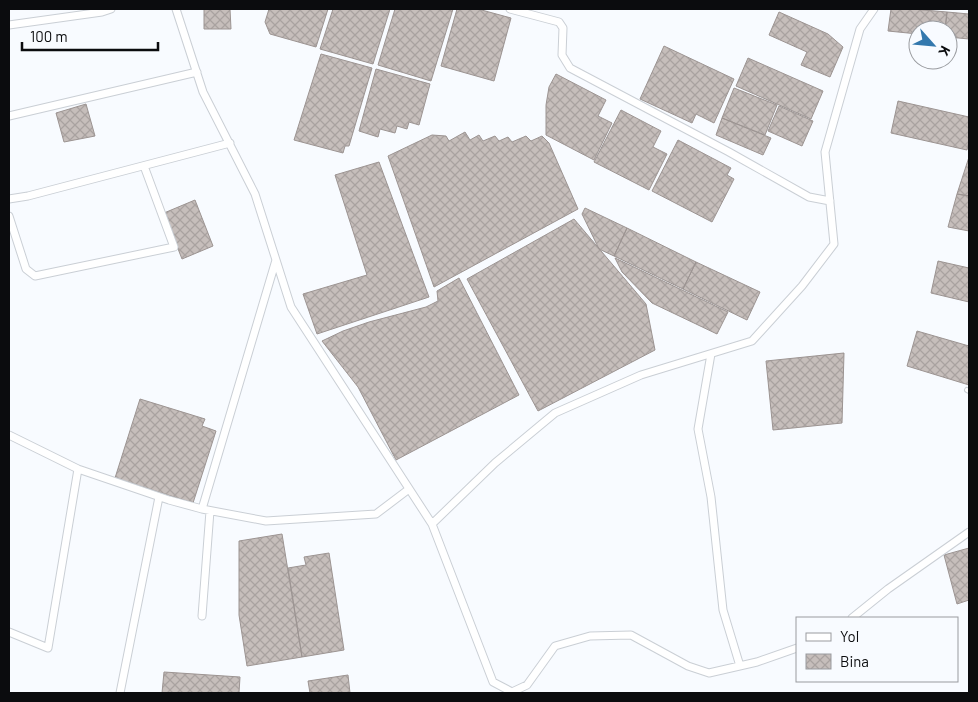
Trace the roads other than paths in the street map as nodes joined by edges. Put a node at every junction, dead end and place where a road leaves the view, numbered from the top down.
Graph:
1 (111, 9) edge
2 (176, 9) edge
3 (510, 9) edge
4 (874, 9) edge
5 (9, 25) edge
6 (197, 72) junction
7 (9, 116) edge
8 (230, 143) junction
9 (144, 166) junction
10 (9, 199) edge
11 (830, 202) junction
12 (9, 216) edge
13 (276, 260) junction
14 (711, 354) junction
15 (9, 435) edge
16 (78, 469) junction
17 (410, 490) junction
18 (159, 497) junction
19 (206, 510) junction
20 (432, 524) junction
21 (969, 532) edge
22 (202, 616) dead end
23 (853, 617) edge
24 (9, 632) edge
25 (796, 648) edge
26 (740, 666) junction
27 (511, 692) edge
28 (120, 693) edge

1 - 5 street
2 - 6 street
3 - 11 street
4 - 11 street
6 - 7 street
6 - 8 street
8 - 9 street
8 - 13 street
9 - 10 street
9 - 12 street
11 - 14 street
13 - 17 street
13 - 19 street
14 - 20 street
14 - 26 street
15 - 16 street
16 - 18 street
16 - 24 street
17 - 19 street
17 - 20 street
18 - 19 street
18 - 28 street
19 - 22 street
20 - 27 street
21 - 23 street
25 - 26 street
26 - 27 street

